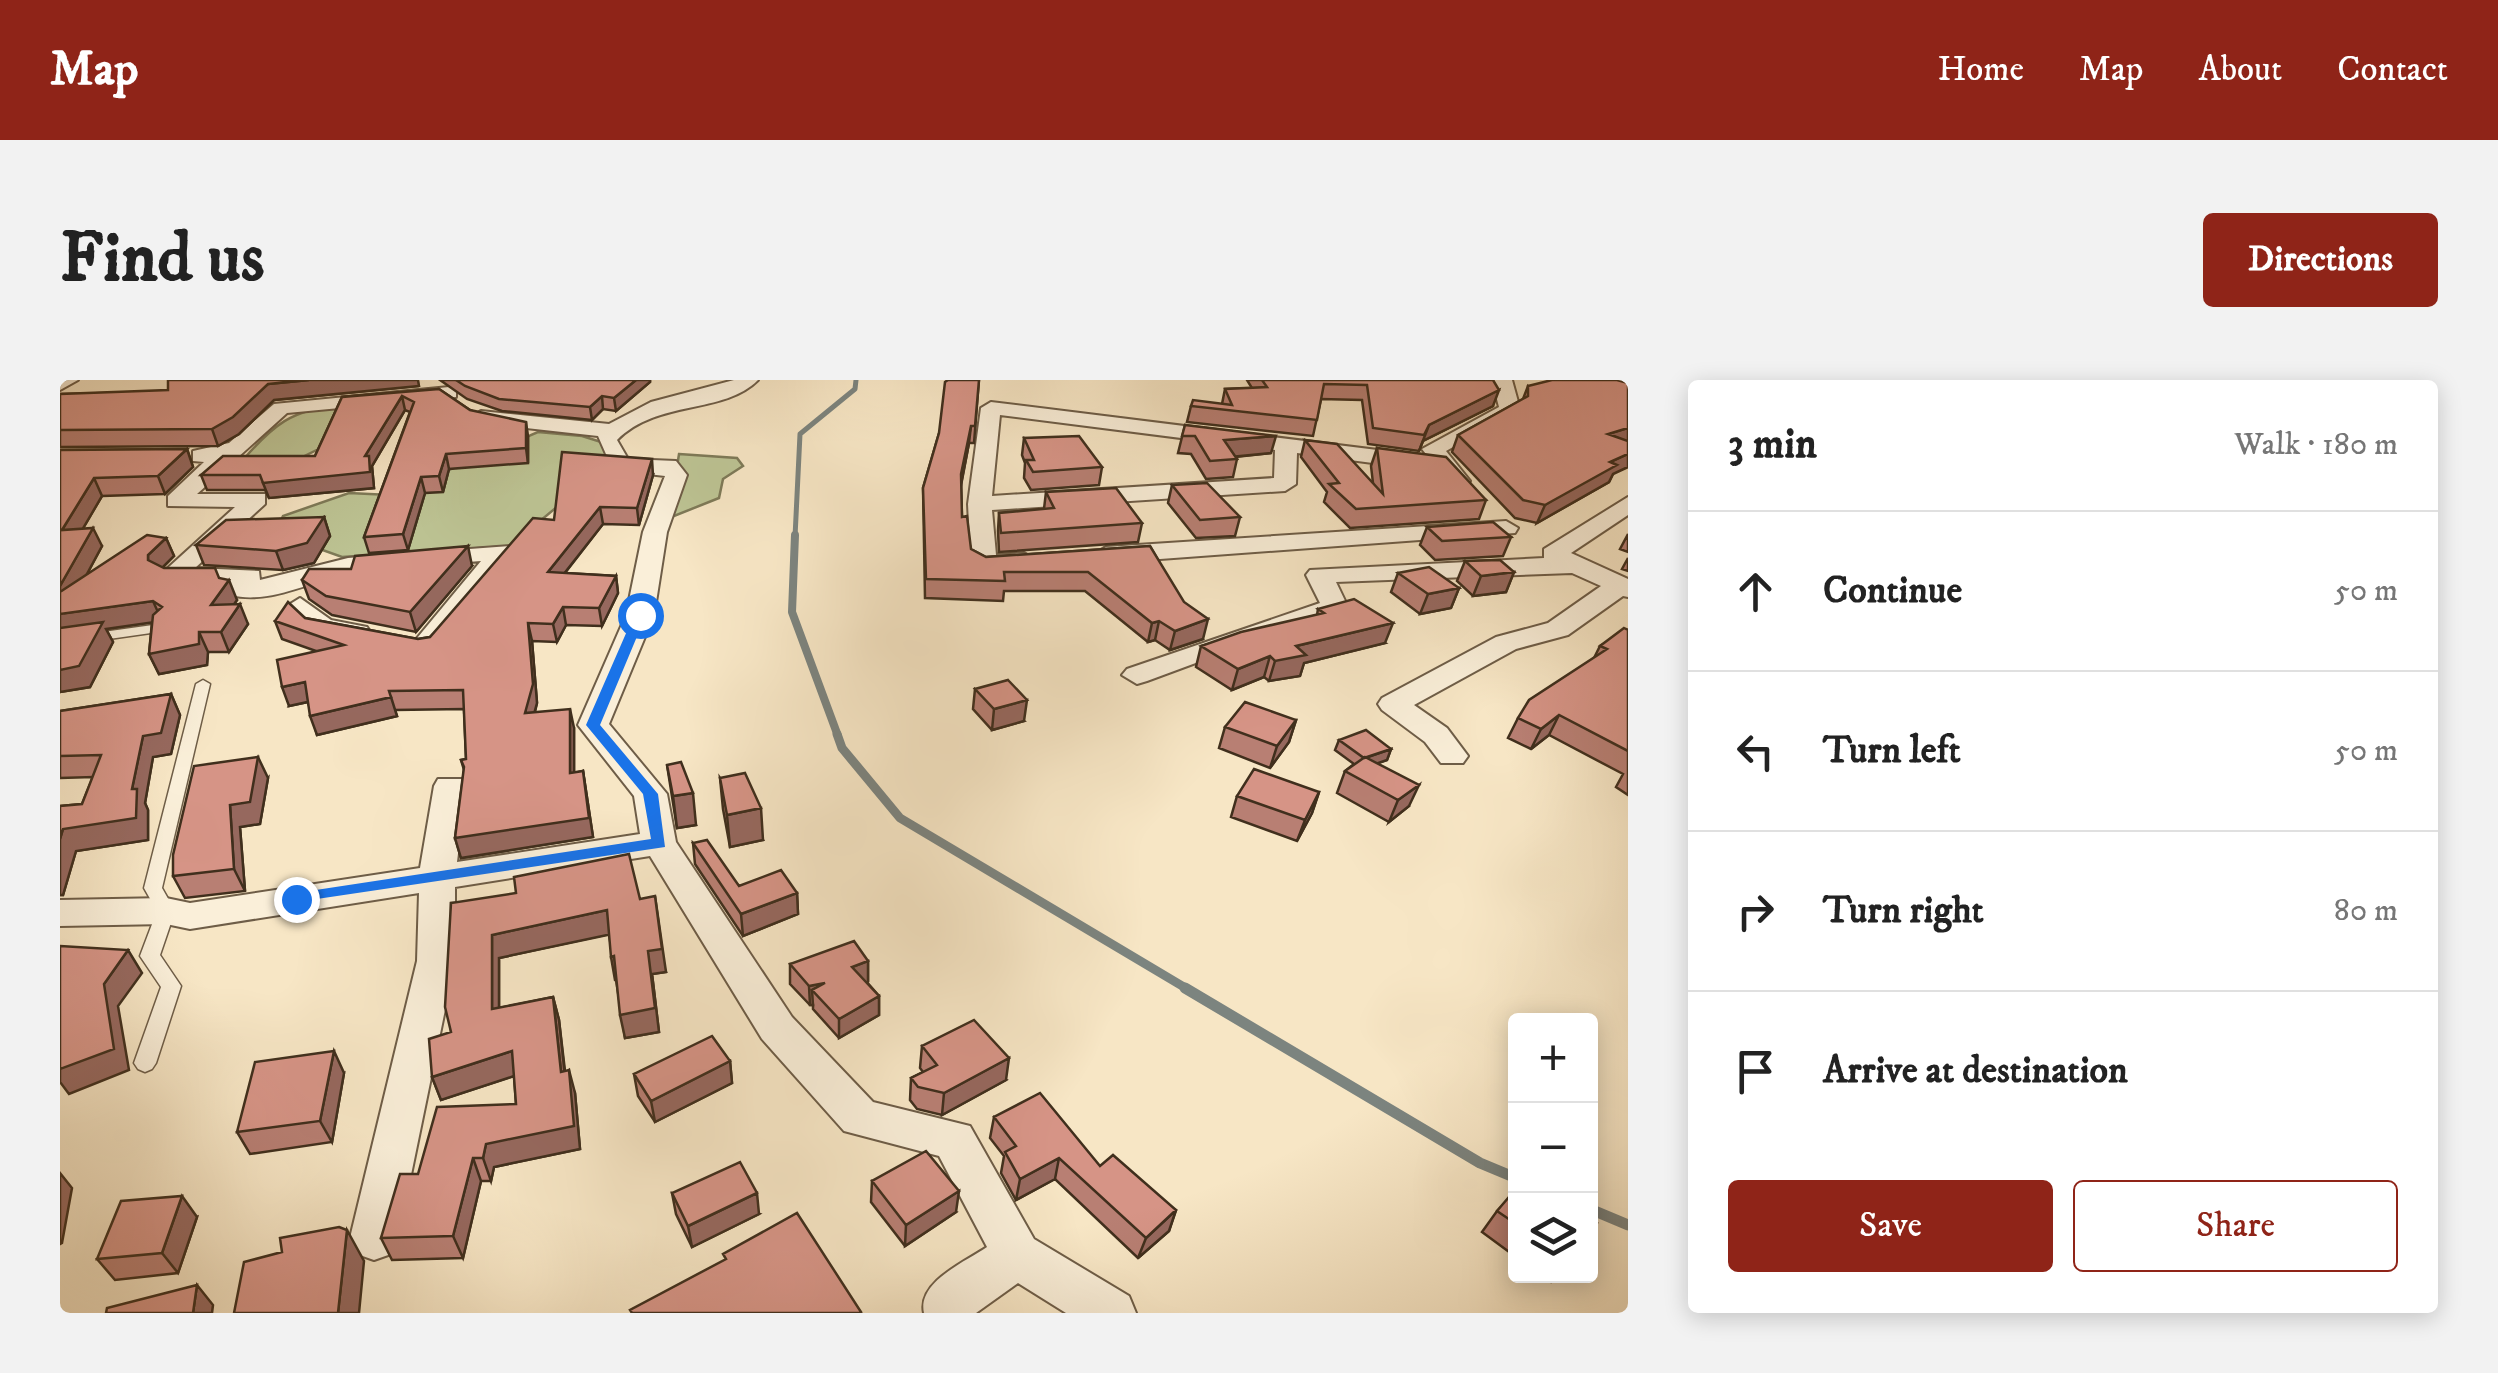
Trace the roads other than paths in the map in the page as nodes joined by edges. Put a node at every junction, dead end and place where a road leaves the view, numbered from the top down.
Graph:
1 (423, 380) edge
2 (748, 380) edge
3 (1502, 380) edge
4 (449, 393) junction
5 (612, 431) junction
6 (1286, 442) junction
7 (186, 456) edge
8 (222, 456) junction
9 (1444, 465) junction
10 (980, 504) junction
11 (1628, 504) edge
12 (1538, 546) junction
13 (1081, 557) edge
14 (1042, 560) edge
15 (1624, 588) edge
16 (300, 606) dead end
17 (160, 628) edge
18 (60, 642) edge
19 (1137, 675) dead end
20 (203, 684) dead end
21 (1452, 756) dead end
22 (450, 786) dead end
23 (660, 843) junction
24 (437, 877) junction
25 (166, 911) junction
26 (60, 913) edge
27 (146, 1063) dead end
28 (374, 1238) dead end
29 (1017, 1255) junction
30 (943, 1310) edge
31 (1111, 1313) edge

1 - 4 street
2 - 5 street
3 - 9 street
4 - 5 street
4 - 8 street
5 - 23 street
6 - 9 street
6 - 10 street
6 - 10 street
7 - 8 street
8 - 16 street
9 - 12 street
10 - 14 street
11 - 12 street
12 - 13 street
12 - 15 street
12 - 19 street
15 - 21 street
17 - 18 lane
20 - 25 lane
22 - 24 street
23 - 24 street
23 - 29 street
24 - 25 street
24 - 28 street
25 - 26 street
25 - 27 lane
29 - 30 street
29 - 31 street

